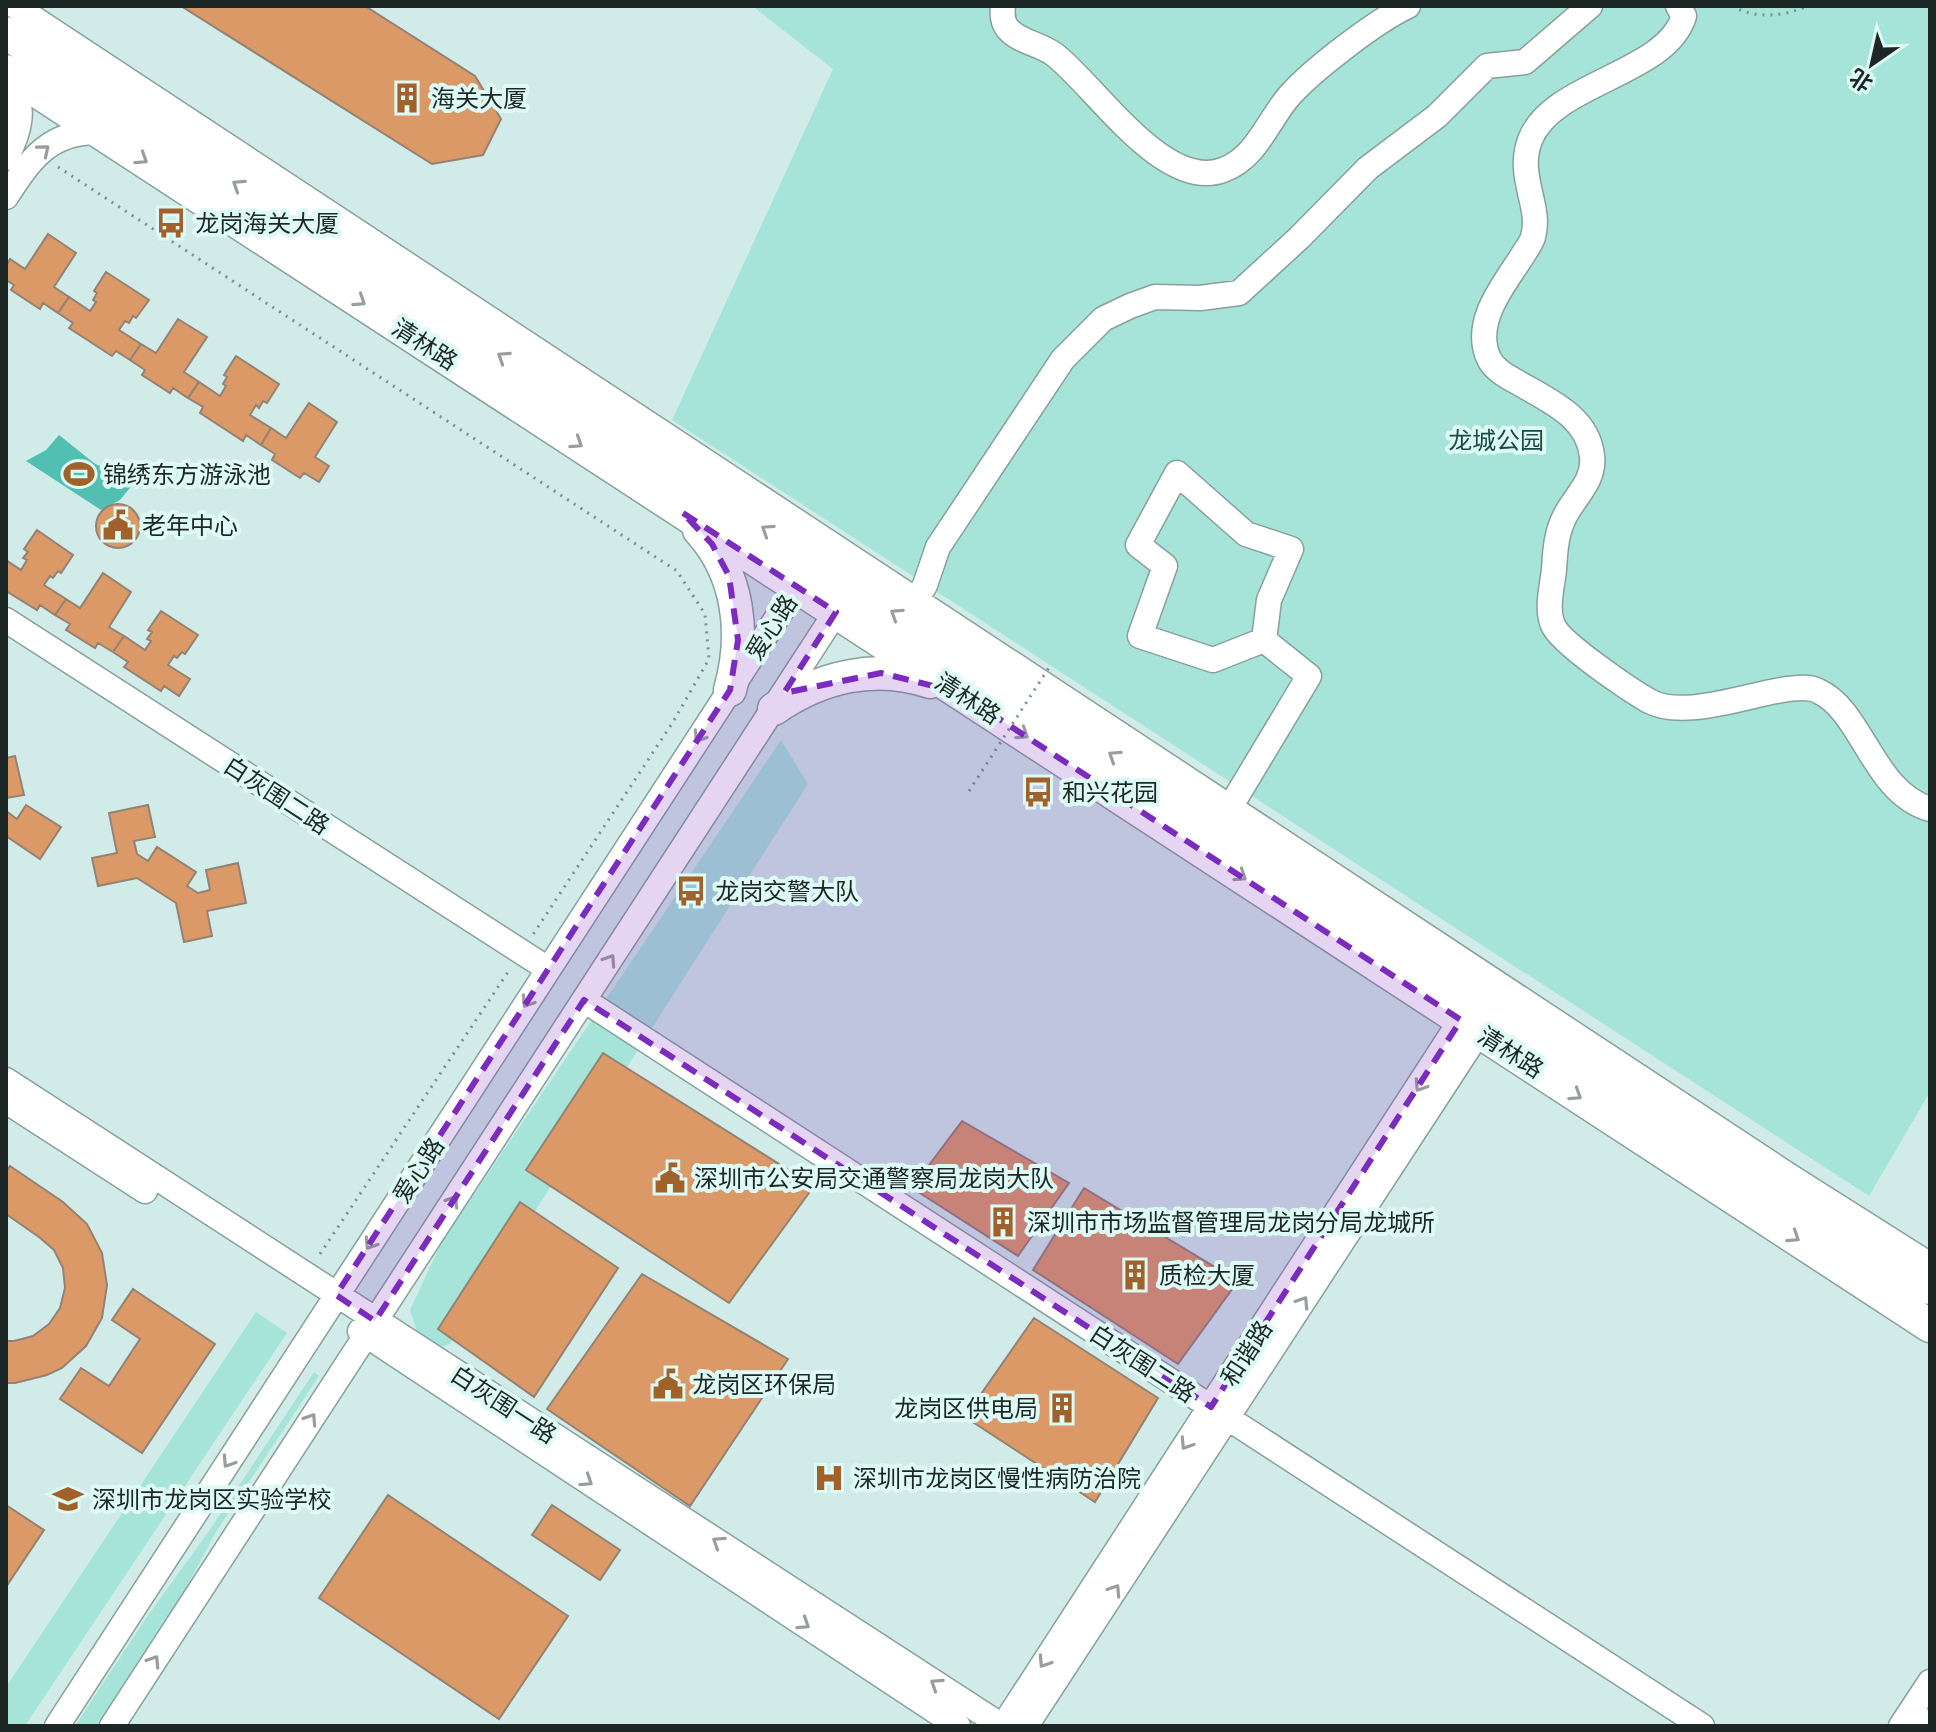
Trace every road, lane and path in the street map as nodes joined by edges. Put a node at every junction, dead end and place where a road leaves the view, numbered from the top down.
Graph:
1 (15, 6) edge
2 (1003, 6) edge
3 (1408, 6) edge
4 (1590, 6) edge
5 (1678, 6) edge
6 (1732, 6) edge
7 (1807, 6) edge
8 (6, 33) edge
9 (7, 71) edge
10 (100, 132) junction
11 (38, 154) junction
12 (6, 158) edge
13 (6, 197) edge
14 (683, 513) junction
15 (833, 573) junction
16 (797, 587) junction
17 (917, 599) junction
18 (836, 612) junction
19 (6, 620) edge
20 (1264, 640) junction
21 (1050, 666) dead end
22 (730, 690) junction
23 (958, 692) junction
24 (774, 709) junction
25 (969, 791) dead end
26 (1930, 809) edge
27 (1225, 816) junction
28 (521, 952) junction
29 (548, 969) junction
30 (584, 1000) junction
31 (1470, 1026) junction
32 (6, 1080) edge
33 (6, 1101) edge
34 (320, 1254) dead end
35 (1930, 1265) edge
36 (1930, 1288) edge
37 (332, 1302) junction
38 (1930, 1326) edge
39 (371, 1328) junction
40 (1219, 1412) junction
41 (1930, 1682) edge
42 (1930, 1721) edge
43 (57, 1726) edge
44 (112, 1726) edge
45 (958, 1726) edge
46 (1002, 1726) edge
47 (1026, 1726) edge
48 (1702, 1726) edge
49 (1901, 1726) edge
50 (1926, 1726) edge

1 - 17 street
2 - 3 street
4 - 17 street
5 - 26 street
6 - 7 path
15 -> 8 main road, 清林路
9 - 10 main road, 清林路
9 - 12 street
11 -> 10 street
10 -> 14 main road, 清林路
11 - 13 street
11 - 28 path
14 - 16 main road, 清林路
14 - 22 main road
15 - 16 street, 爱心路
15 - 18 street, 爱心路
27 -> 15 main road, 清林路
16 - 18 main road, 清林路
16 - 22 street, 爱心路
17 - 27 street
18 - 23 main road, 清林路
18 - 24 street, 爱心路
19 - 28 street, 白灰围二路
20 - 20 street
20 - 27 street
21 - 25 path, bridge
22 -> 29 street, 爱心路
23 - 24 main road
23 -> 31 main road, 清林路
30 -> 24 street, 爱心路
27 - 35 street
27 - 36 main road, 清林路
28 - 29 street, 白灰围二路
28 - 34 path
29 -> 37 street, 爱心路
39 -> 30 street, 爱心路
30 - 40 street, 白灰围二路
31 -> 38 main road, 清林路
31 - 40 street, 和谐路
32 - 37 street, 白灰围一路
33 - 37 street, 白灰围一路
37 - 39 street, 白灰围一路
37 -> 43 street, 爱心路
44 -> 39 street, 爱心路
39 -> 45 street, 白灰围一路
46 -> 39 street, 白灰围一路
40 -> 46 street, 和谐路
47 -> 40 street, 和谐路
40 - 48 street, 白灰围二路
41 - 49 street
42 - 50 street

